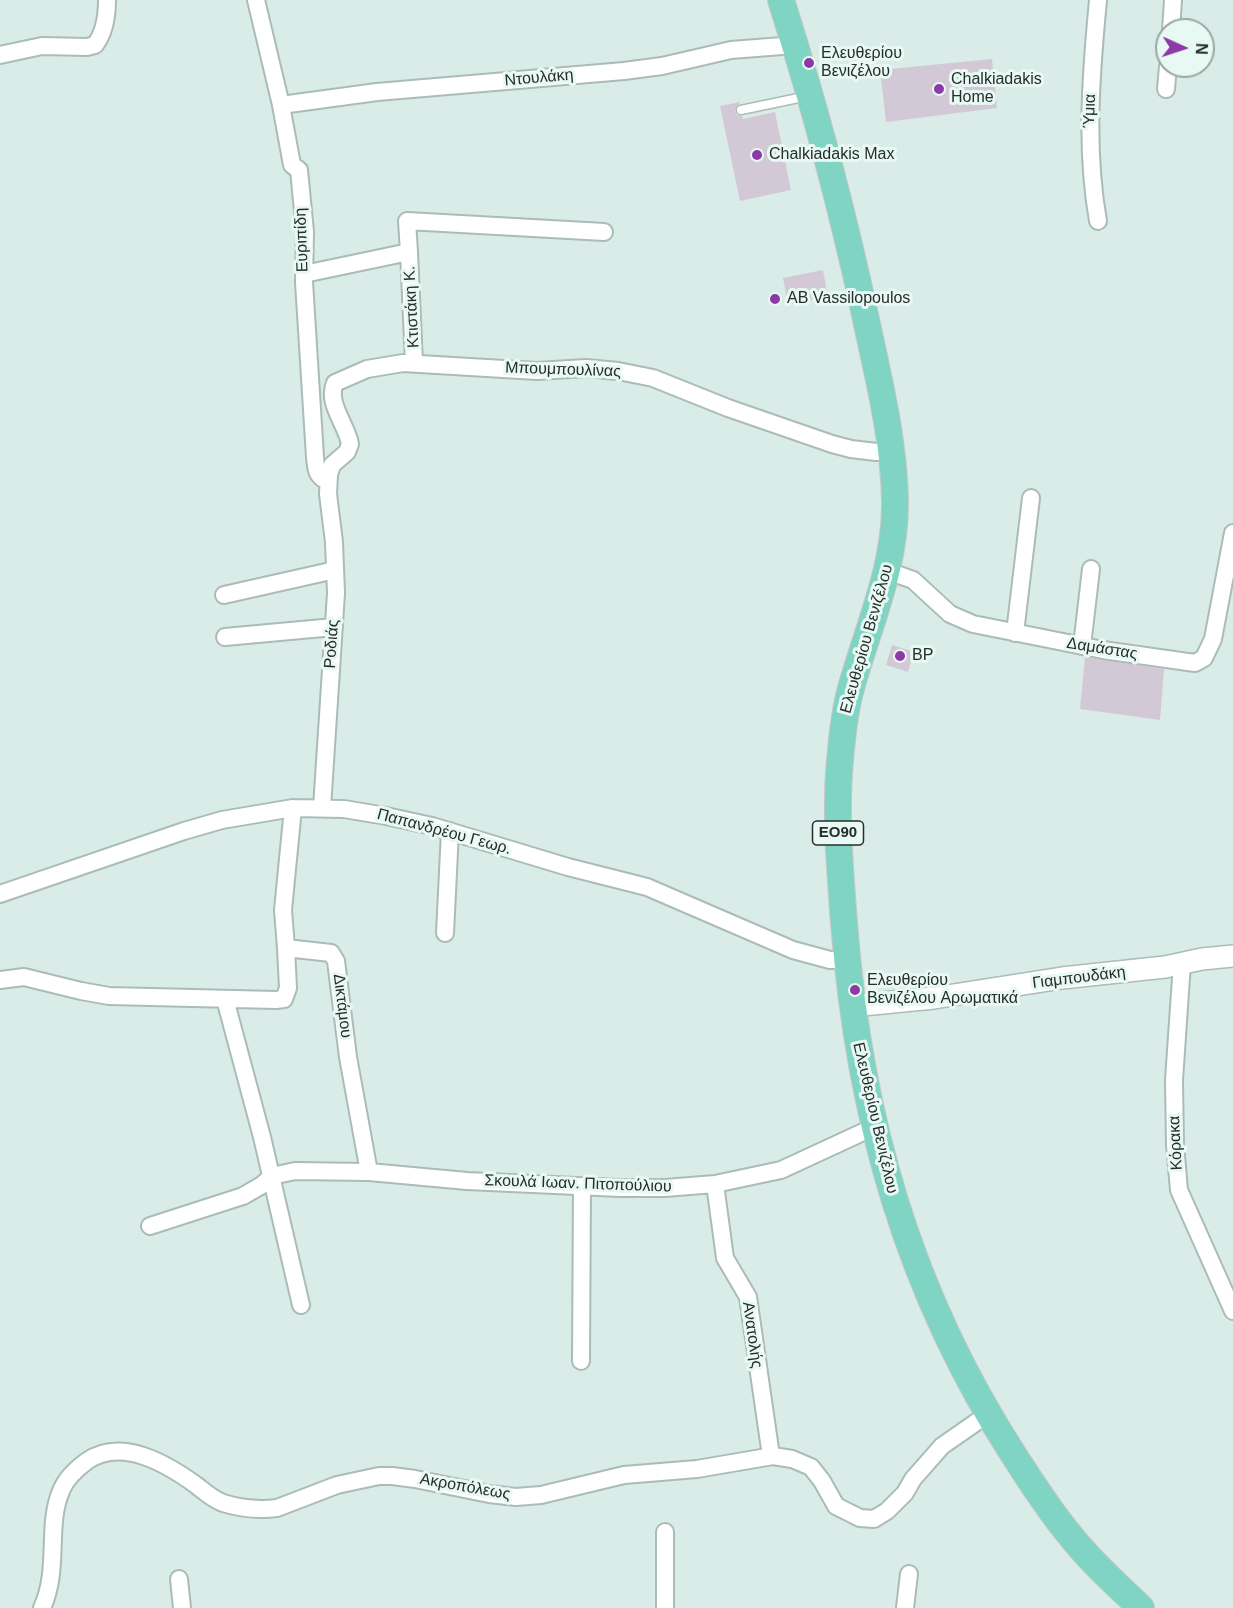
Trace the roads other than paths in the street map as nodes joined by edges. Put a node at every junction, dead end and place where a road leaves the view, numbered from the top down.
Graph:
1 (107, 0) edge
2 (256, 0) edge
3 (780, 0) edge
4 (1098, 0) edge
5 (1173, 0) edge
6 (1172, 18) edge
7 (795, 45) junction
8 (0, 55) edge
9 (1167, 78) edge
10 (1166, 89) dead end
11 (811, 96) junction
12 (281, 105) junction
13 (741, 110) dead end
14 (1098, 222) dead end
15 (604, 232) dead end
16 (409, 252) junction
17 (304, 274) junction
18 (414, 363) junction
19 (890, 451) junction
20 (328, 481) junction
21 (1031, 498) dead end
22 (1233, 533) edge
23 (1091, 569) dead end
24 (335, 570) junction
25 (888, 571) junction
26 (224, 595) dead end
27 (334, 627) junction
28 (1015, 633) junction
29 (225, 637) dead end
30 (1082, 646) junction
31 (293, 808) junction
32 (322, 808) junction
33 (450, 831) junction
34 (0, 894) edge
35 (445, 933) dead end
36 (286, 948) junction
37 (1233, 956) edge
38 (847, 960) junction
39 (1182, 963) junction
40 (0, 980) edge
41 (225, 999) junction
42 (852, 1006) junction
43 (874, 1127) junction
44 (369, 1172) junction
45 (272, 1176) junction
46 (715, 1184) junction
47 (582, 1186) junction
48 (150, 1226) dead end
49 (301, 1305) dead end
50 (1233, 1311) edge
51 (581, 1361) dead end
52 (988, 1414) junction
53 (771, 1456) junction
54 (665, 1532) dead end
55 (909, 1574) dead end
56 (179, 1579) dead end
57 (42, 1608) edge
58 (182, 1608) edge
59 (665, 1608) edge
60 (905, 1608) edge
61 (1141, 1608) edge

1 - 8 street
2 - 12 street, Ευριπίδη
3 - 7 main road, Ελευθερίου Βενιζέλου / ΕΟ90
4 - 14 street, Ύμια
5 - 6 street
7 - 11 main road, Ελευθερίου Βενιζέλου / ΕΟ90
7 - 12 street, Ντουλάκη
9 - 10 street
11 - 13 lane
11 - 19 main road, Ελευθερίου Βενιζέλου / ΕΟ90
12 - 17 street, Ευριπίδη
15 - 16 street, Κτιστάκη Κ.
16 - 17 street
16 - 18 street, Κτιστάκη Κ.
17 - 20 street, Ευριπίδη
18 - 19 street, Μπουμπουλίνας
18 - 20 street, Μπουμπουλίνας
19 - 25 main road, Ελευθερίου Βενιζέλου / ΕΟ90
20 - 24 street, Ροδιάς
21 - 28 street
22 - 30 street, Δαμάστας
23 - 30 street
24 - 26 street
24 - 27 street, Ροδιάς
25 - 28 street, Δαμάστας
25 - 38 main road, Ελευθερίου Βενιζέλου / ΕΟ90
27 - 29 street
27 - 32 street, Ροδιάς
28 - 30 street, Δαμάστας
31 - 32 street, Παπανδρέου Γεωρ.
31 - 34 street, Παπανδρέου Γεωρ.
31 - 36 street
32 - 33 street, Παπανδρέου Γεωρ.
33 - 35 street
33 - 38 street, Παπανδρέου Γεωρ.
36 - 41 street
36 - 44 street, Δικτάμου
37 - 39 street, Γιαμπουδάκη
38 - 42 main road, Ελευθερίου Βενιζέλου / ΕΟ90
39 - 42 street, Γιαμπουδάκη
39 - 50 street, Κόρακα
40 - 41 street
41 - 45 street
42 - 43 main road, Ελευθερίου Βενιζέλου / ΕΟ90
43 - 46 street, Σκουλά Ιωαν. Πιτοπούλιου
43 - 52 main road, Ελευθερίου Βενιζέλου / ΕΟ90
44 - 45 street, Σκουλά Ιωαν. Πιτοπούλιου
44 - 47 street, Σκουλά Ιωαν. Πιτοπούλιου
45 - 48 street
45 - 49 street
46 - 47 street, Σκουλά Ιωαν. Πιτοπούλιου
46 - 53 street, Ανατολής
47 - 51 street
52 - 53 street, Ακροπόλεως
52 - 61 main road, Ελευθερίου Βενιζέλου / ΕΟ90
53 - 57 street, Ακροπόλεως
54 - 59 street
55 - 60 street
56 - 58 street

